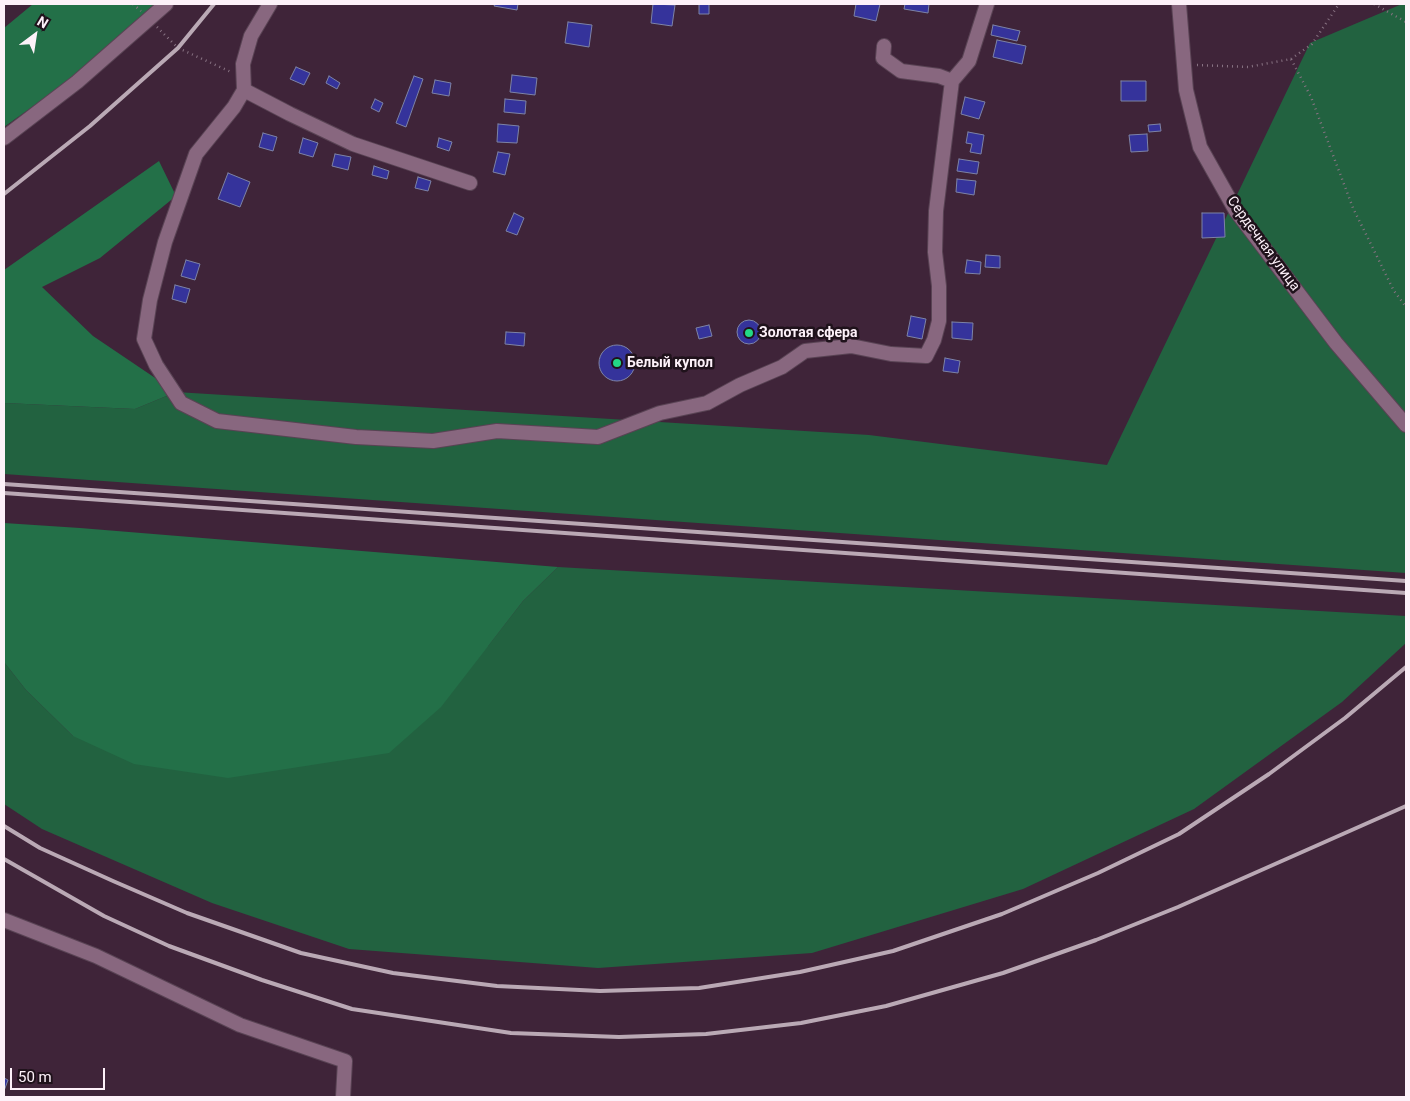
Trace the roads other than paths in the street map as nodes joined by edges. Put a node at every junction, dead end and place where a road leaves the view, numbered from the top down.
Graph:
1 (166, 4) edge
2 (270, 4) edge
3 (987, 4) edge
4 (1179, 4) edge
5 (884, 46) dead end
6 (952, 81) junction
7 (243, 84) junction
8 (4, 138) edge
9 (470, 183) dead end
10 (1406, 425) edge
11 (4, 920) edge
12 (343, 1097) edge

1 - 8 street
2 - 7 street
3 - 6 street
4 - 10 street, Сердечная улица
5 - 6 street
6 - 7 street
7 - 9 street
11 - 12 street

